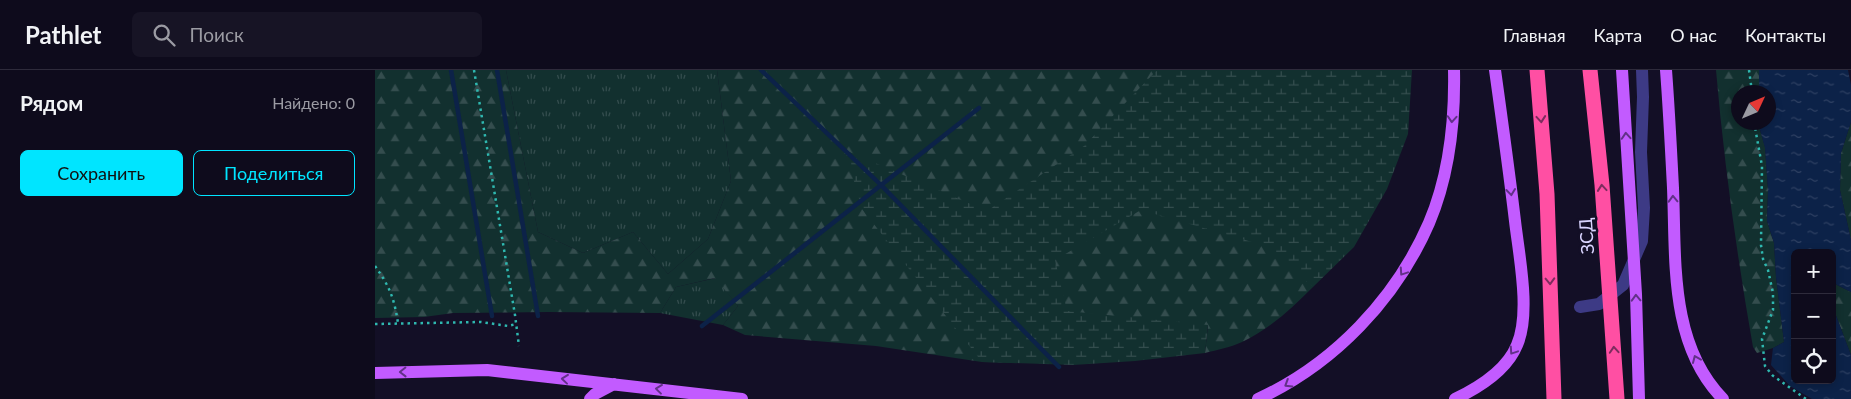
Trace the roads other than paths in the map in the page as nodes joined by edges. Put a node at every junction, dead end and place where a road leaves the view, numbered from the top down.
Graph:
1 (1454, 70) edge
2 (1495, 70) edge
3 (1537, 70) edge
4 (1590, 70) edge
5 (1622, 70) edge
6 (1642, 70) edge
7 (1666, 70) edge
8 (1580, 308) dead end
9 (375, 373) edge
10 (614, 384) junction
11 (591, 399) edge
12 (742, 399) edge
13 (1259, 399) edge
14 (1455, 399) edge
15 (1554, 399) edge
16 (1617, 399) edge
17 (1639, 399) edge
18 (1723, 399) edge

1 -> 13 main road
2 -> 14 main road
3 -> 15 highway
16 -> 4 highway, ЗСД, bridge
17 -> 5 main road, bridge
6 - 8 lane
18 -> 7 main road
10 -> 9 main road
10 - 11 main road
12 -> 10 main road

